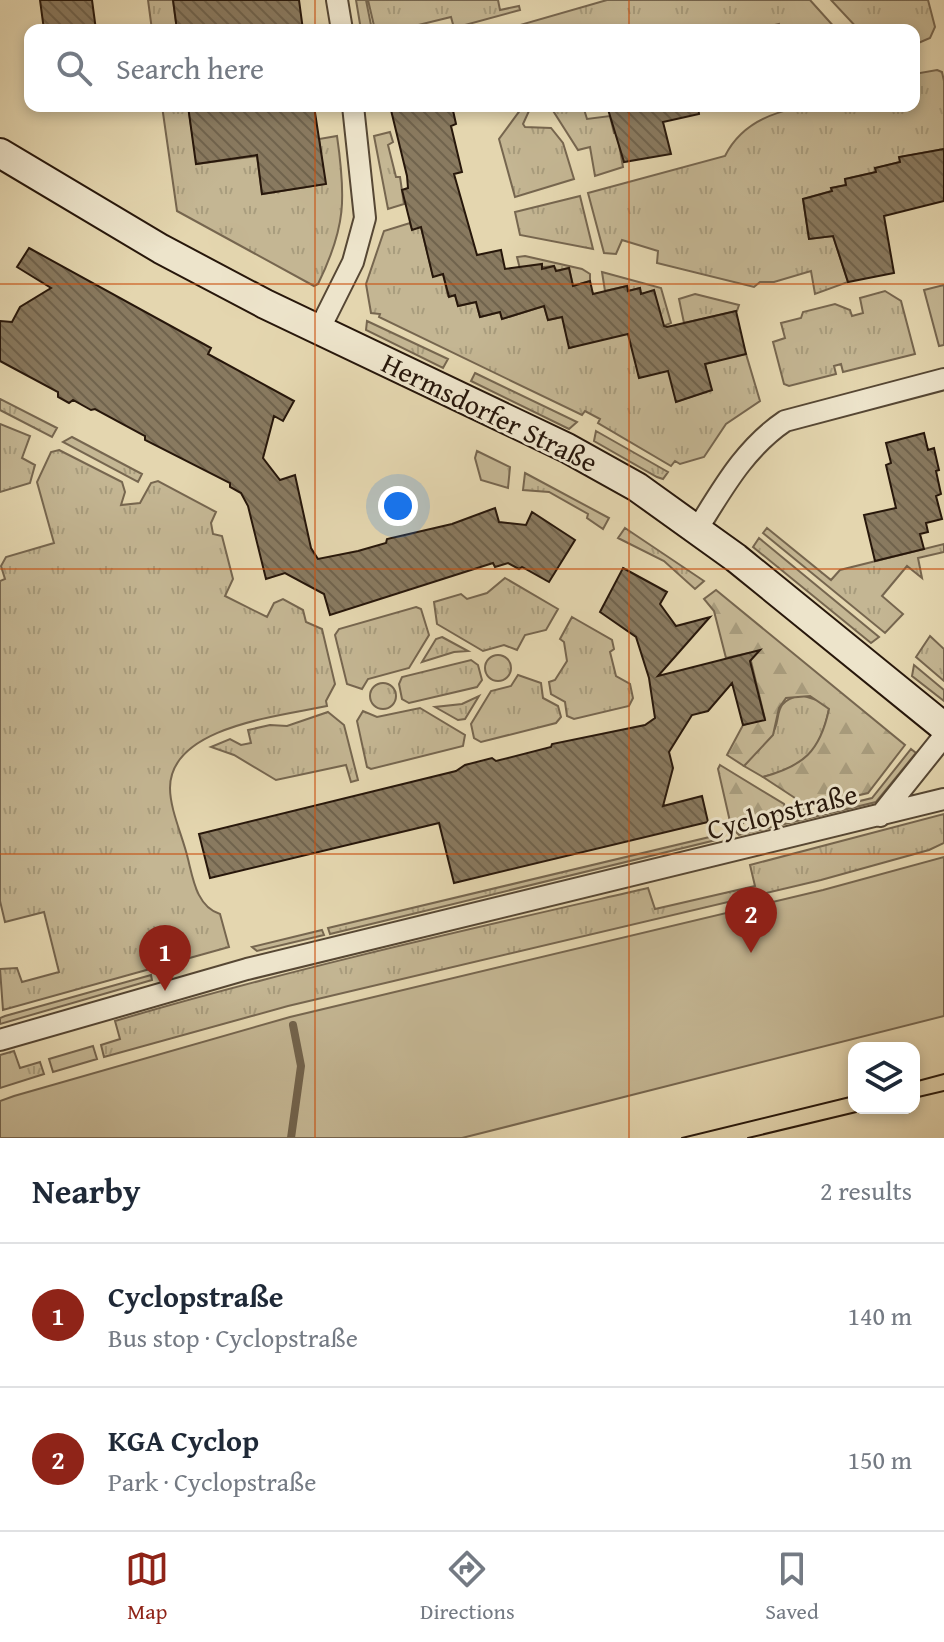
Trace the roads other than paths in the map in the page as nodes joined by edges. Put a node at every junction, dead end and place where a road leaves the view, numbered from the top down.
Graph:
1 (337, 0) edge
2 (341, 24) edge
3 (354, 112) edge
4 (0, 153) edge
5 (319, 330) junction
6 (944, 379) edge
7 (698, 528) junction
8 (944, 727) edge
9 (944, 736) edge
10 (944, 799) edge
11 (880, 816) junction
12 (0, 1040) edge

1 - 2 street
3 - 5 street
4 - 5 main road, Hermsdorfer Straße
5 - 7 main road, Hermsdorfer Straße
6 - 7 street
7 - 8 main road, Hermsdorfer Straße
9 - 11 street, Cyclopstraße
10 - 11 street, Cyclopstraße
11 - 12 street, Cyclopstraße

